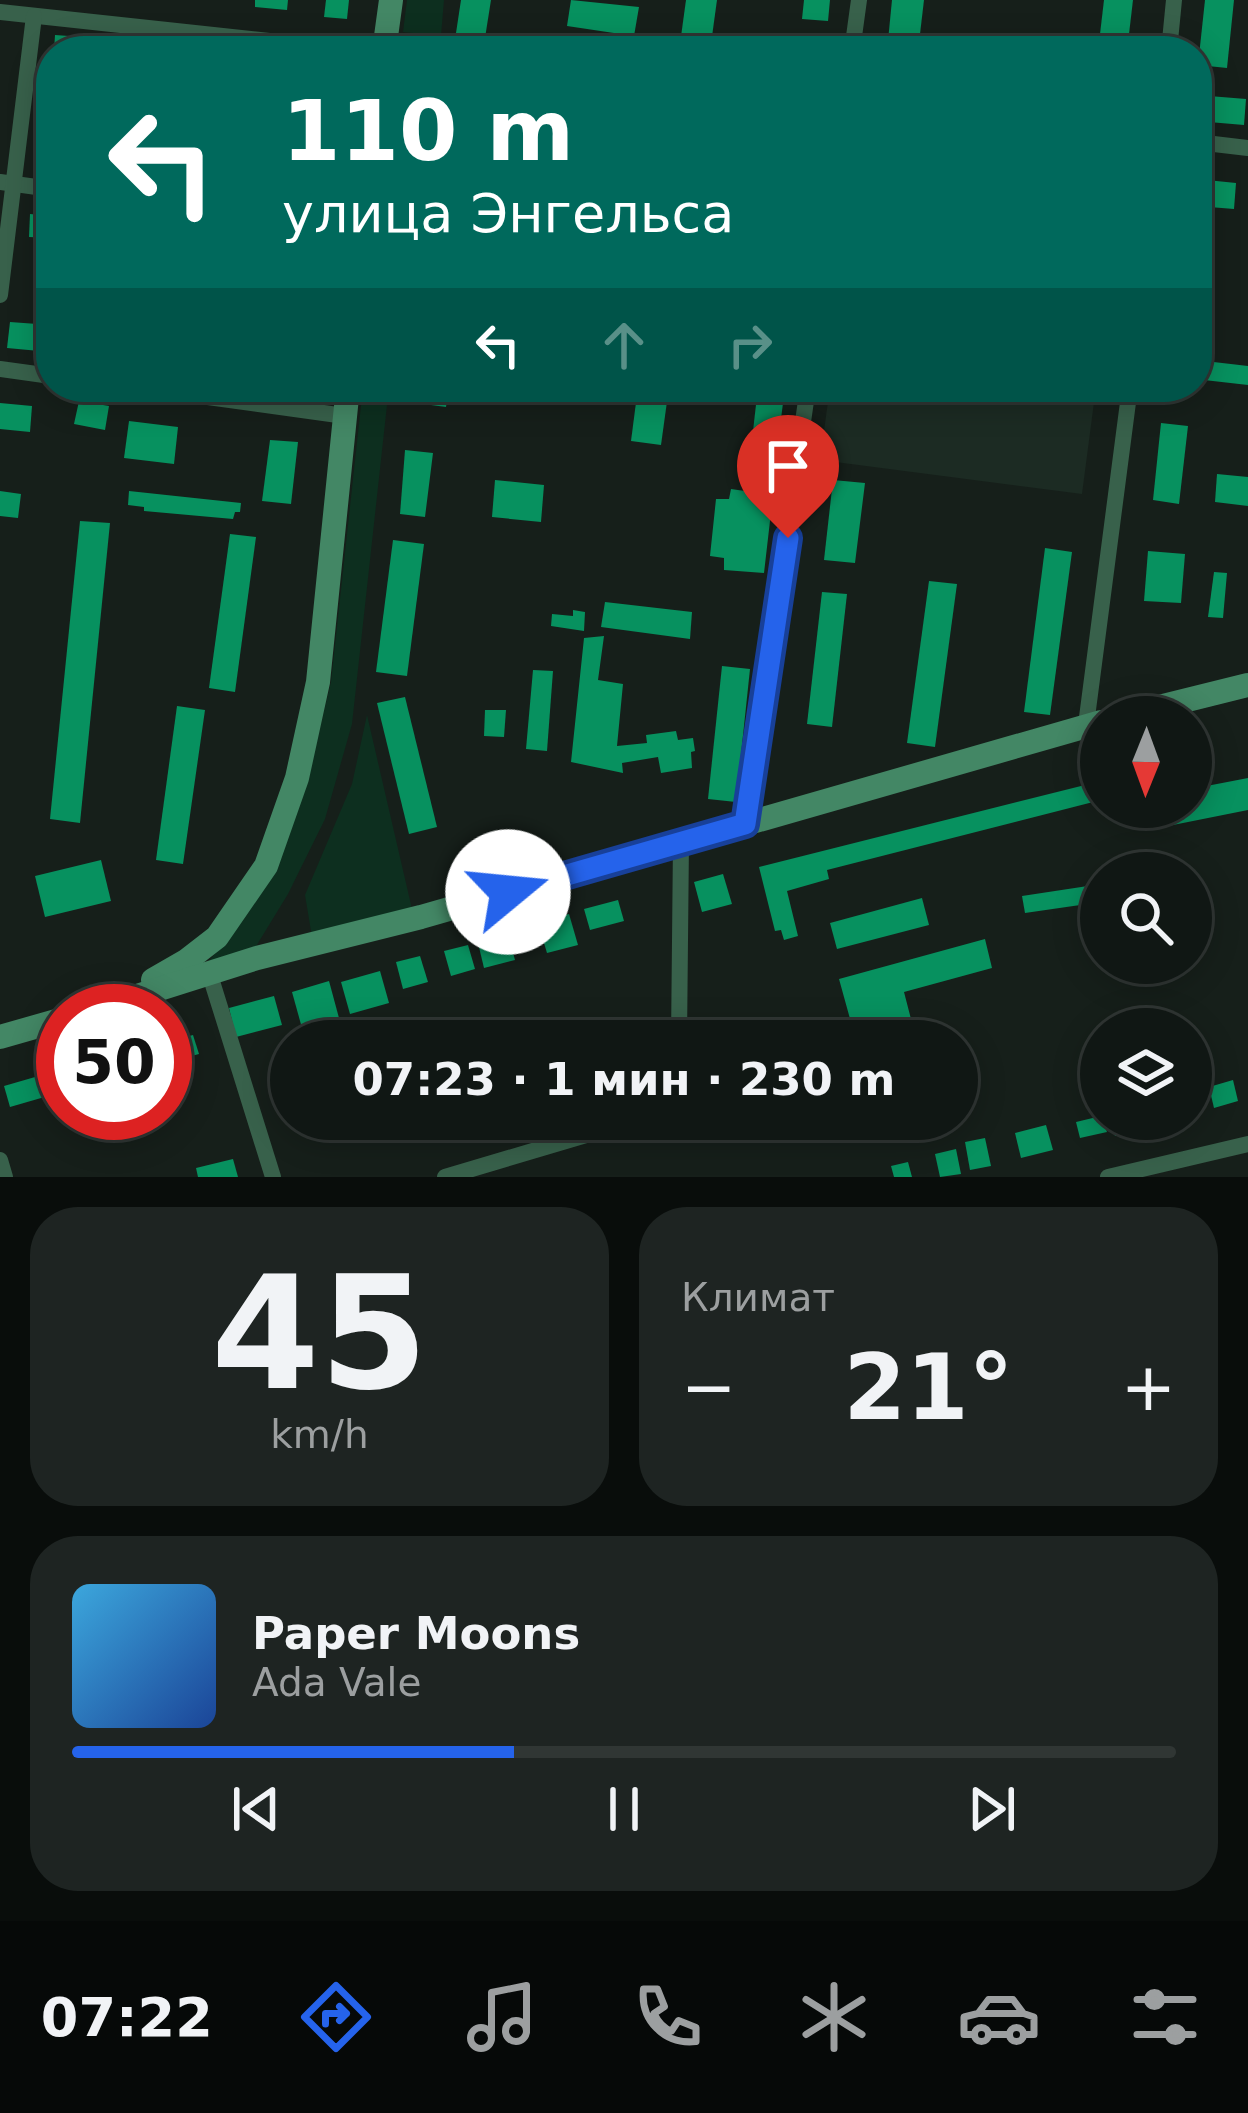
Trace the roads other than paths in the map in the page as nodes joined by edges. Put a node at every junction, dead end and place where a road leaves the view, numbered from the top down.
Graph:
1 (391, 0) edge
2 (859, 0) edge
3 (1174, 0) edge
4 (0, 12) edge
5 (34, 16) junction
6 (221, 36) edge
7 (385, 36) edge
8 (854, 36) edge
9 (1170, 36) edge
10 (1212, 144) edge
11 (1248, 148) edge
12 (7, 183) edge
13 (0, 295) edge
14 (0, 369) edge
15 (36, 374) edge
16 (243, 402) edge
17 (346, 402) edge
18 (806, 402) edge
19 (1128, 402) edge
20 (345, 416) junction
21 (1248, 685) edge
22 (1097, 696) edge
23 (1204, 696) edge
24 (1080, 727) edge
25 (745, 824) junction
26 (680, 841) junction
27 (209, 972) junction
28 (143, 984) edge
29 (173, 984) edge
30 (679, 1020) edge
31 (36, 1027) edge
32 (0, 1037) edge
33 (573, 1140) edge
34 (1248, 1144) edge
35 (0, 1160) edge
36 (457, 1176) edge
37 (4, 1177) edge
38 (273, 1177) edge
39 (1108, 1177) edge

1 - 7 main road
2 - 8 street
3 - 9 street
4 - 5 street
5 - 6 street
5 - 12 street
10 - 11 street
12 - 13 street
14 - 15 street
16 - 20 street
17 - 20 main road
18 - 25 street
19 - 22 street
20 - 28 main road
21 - 23 main road
24 - 25 main road
25 - 26 main road
26 - 27 main road
26 - 30 street
27 - 29 main road
27 - 38 street
31 - 32 main road
33 - 36 street
34 - 39 street
35 - 37 street

